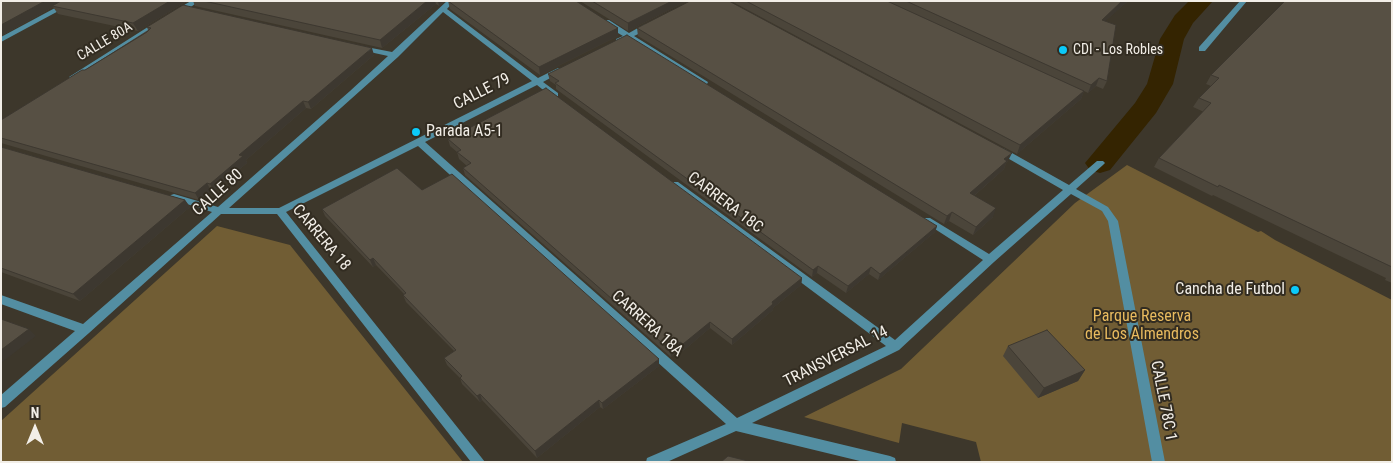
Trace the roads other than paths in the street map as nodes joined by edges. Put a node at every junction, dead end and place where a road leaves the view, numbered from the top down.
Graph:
1 (74, 1) edge
2 (196, 1) edge
3 (451, 1) edge
4 (1244, 1) edge
5 (185, 8) junction
6 (443, 9) junction
7 (194, 10) edge
8 (596, 16) edge
9 (168, 18) edge
10 (655, 23) edge
11 (160, 24) edge
12 (629, 36) junction
13 (1, 40) edge
14 (613, 44) edge
15 (350, 45) edge
16 (1202, 49) dead end
17 (395, 55) junction
18 (570, 65) edge
19 (67, 80) edge
20 (537, 82) junction
21 (713, 88) edge
22 (561, 99) edge
23 (418, 141) junction
24 (988, 144) edge
25 (1100, 164) dead end
26 (664, 176) edge
27 (1072, 189) junction
28 (163, 194) edge
29 (220, 211) junction
30 (280, 211) junction
31 (915, 212) edge
32 (990, 259) junction
33 (1, 298) edge
34 (85, 330) junction
35 (895, 347) junction
36 (1, 403) edge
37 (736, 425) junction
38 (479, 462) edge
39 (652, 462) edge
40 (890, 462) edge
41 (1159, 462) edge

1 - 13 street
2 - 5 street
3 - 6 street, CALLE 80
4 - 16 street
5 - 7 street
5 - 9 street
6 - 17 street, CALLE 80
6 - 20 street
8 - 12 street
10 - 12 street
11 - 19 street, CALLE 80A
12 - 14 street
12 - 21 street
15 - 17 street
17 - 29 street, CALLE 80
18 - 20 street, CALLE 79
20 - 22 street
20 - 23 street, CALLE 79
23 - 30 street, CALLE 79
23 - 37 street, CARRERA 18A
24 - 27 street, CALLE 78C 1
25 - 27 street, TRANSVERSAL 14
26 - 35 street, CARRERA 18C
27 - 32 street, TRANSVERSAL 14
27 - 41 street, CALLE 78C 1
28 - 29 street, CARRERA 18
29 - 30 street, CARRERA 18
29 - 34 street, CALLE 80
30 - 38 street, CARRERA 18
31 - 32 street
32 - 35 street, TRANSVERSAL 14
33 - 34 street
34 - 36 street, CALLE 80
35 - 37 street, TRANSVERSAL 14
37 - 39 street, TRANSVERSAL 14
37 - 40 street, CARRERA 18A

